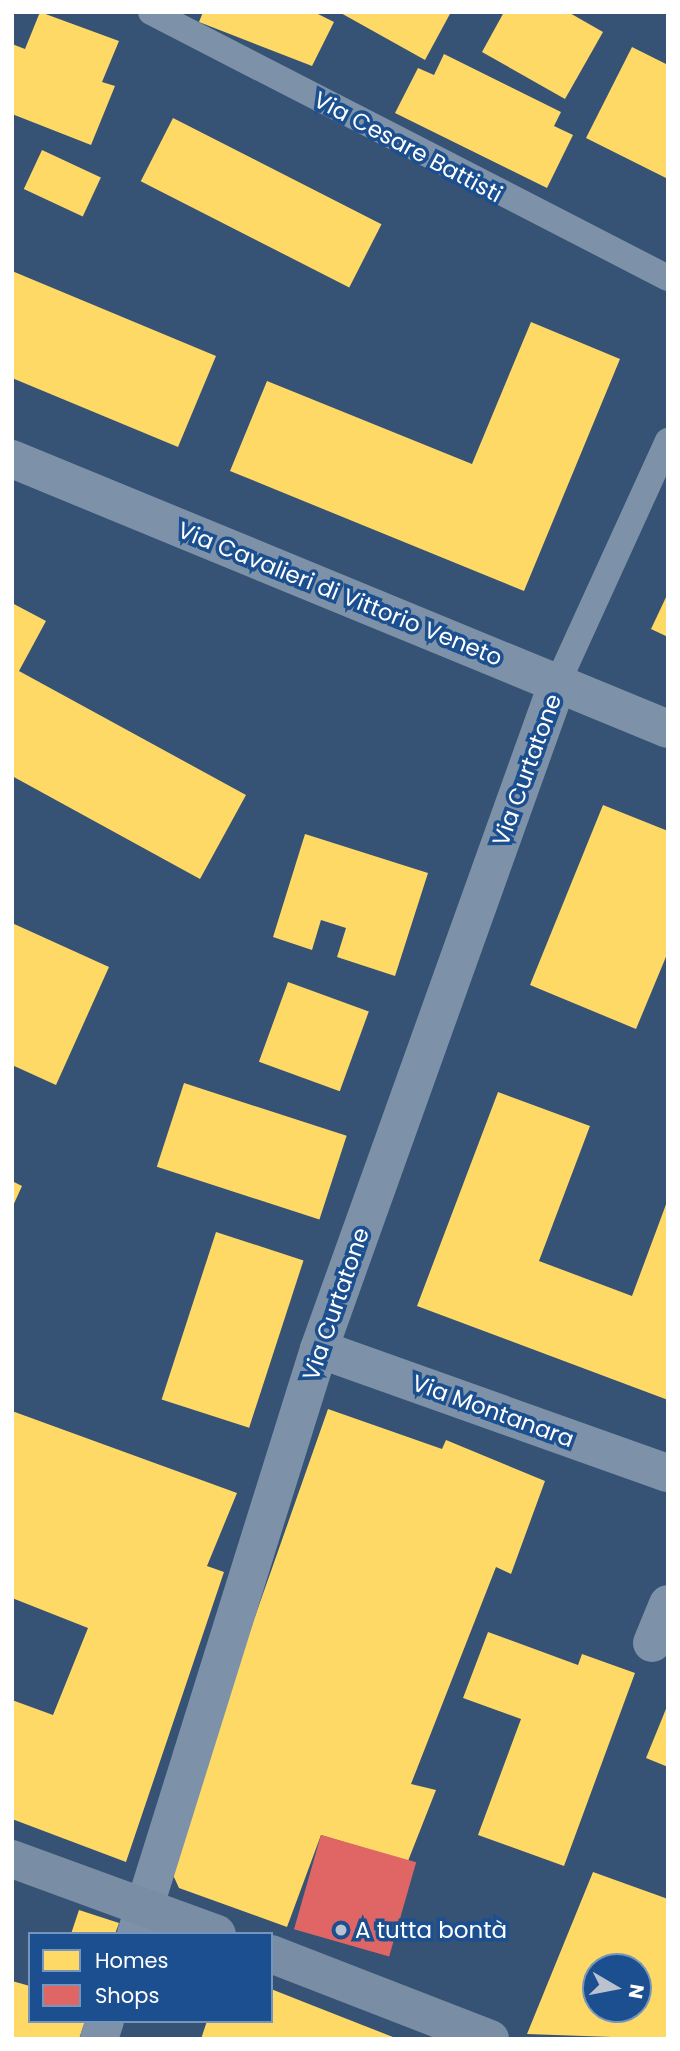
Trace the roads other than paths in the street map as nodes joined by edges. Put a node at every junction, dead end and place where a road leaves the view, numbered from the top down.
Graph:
1 (150, 12) edge
2 (668, 278) edge
3 (668, 441) edge
4 (12, 458) edge
5 (558, 682) junction
6 (668, 729) edge
7 (319, 1349) junction
8 (668, 1474) edge
9 (668, 1604) edge
10 (652, 1643) dead end
11 (12, 1859) edge
12 (141, 1920) edge
13 (206, 1932) edge
14 (273, 1955) edge
15 (490, 2039) edge

1 - 2 lane, Via Cesare Battisti
3 - 5 lane
4 - 5 street, Via Cavalieri di Vittorio Veneto
5 - 6 street, Via Cavalieri di Vittorio Veneto
5 - 7 street, Via Curtatone
7 - 8 street, Via Montanara
7 - 12 street, Via Curtatone
9 - 10 street
11 - 12 main road
12 - 13 main road
14 - 15 main road

